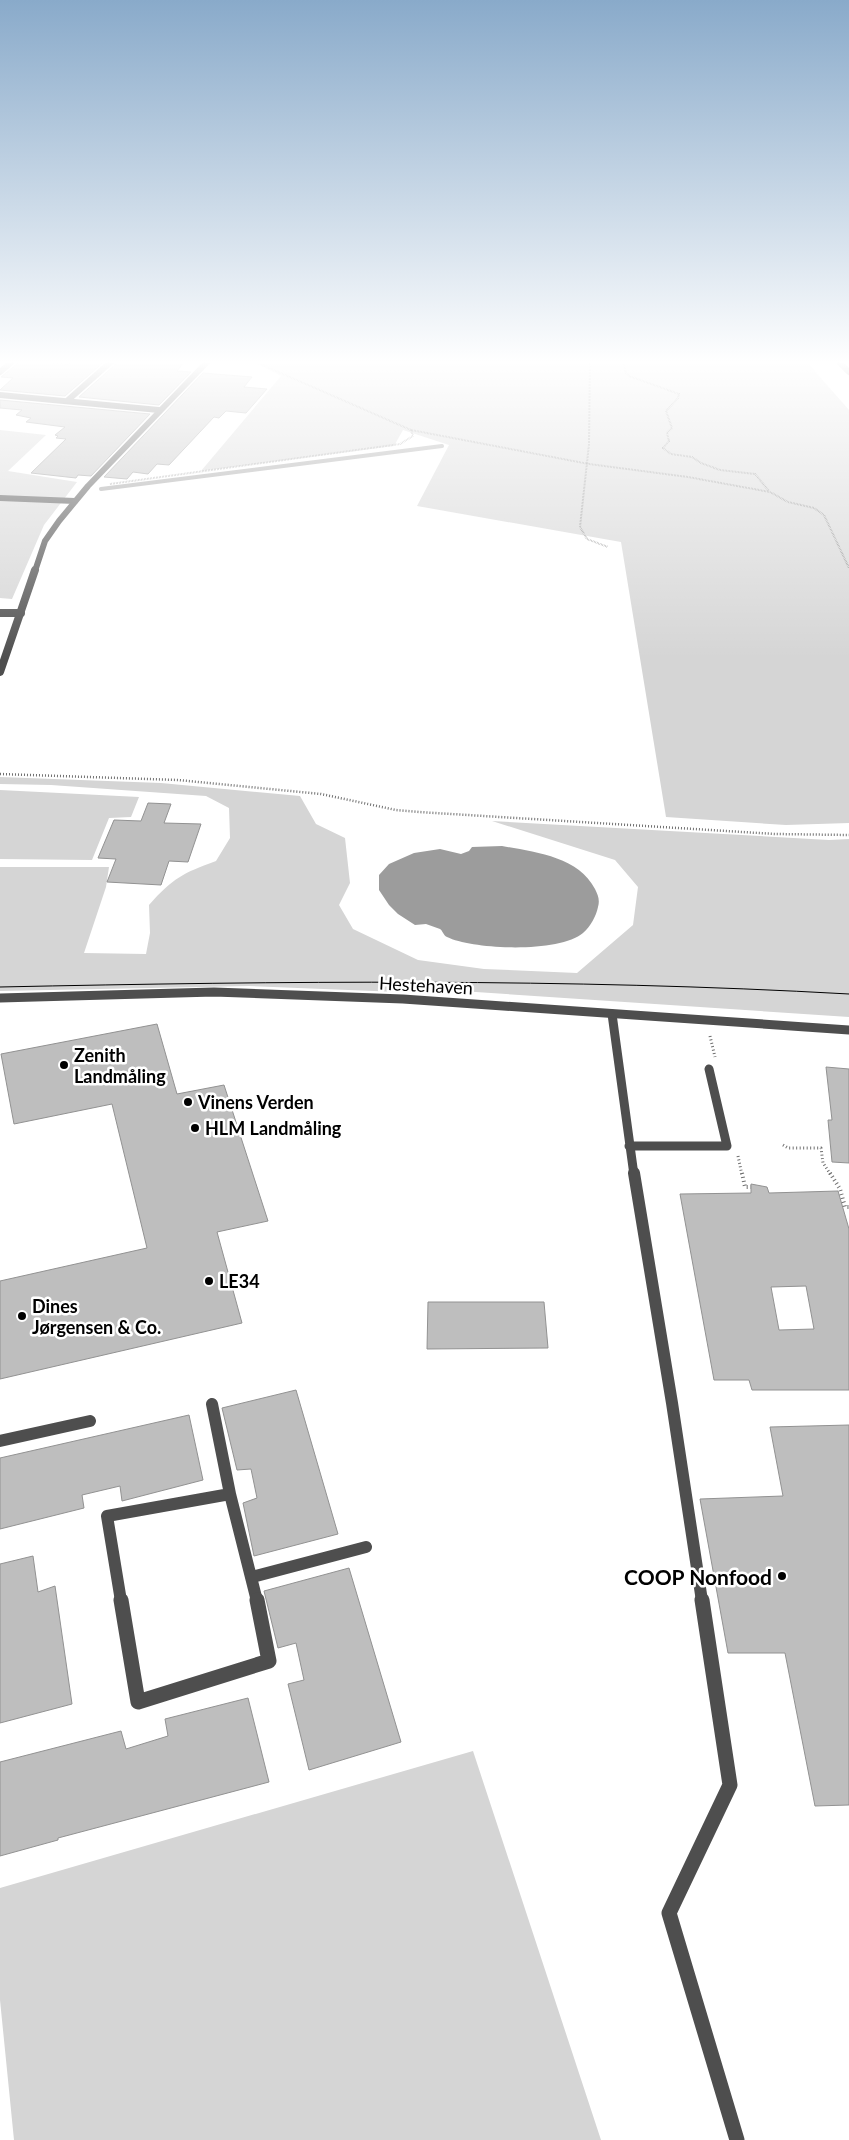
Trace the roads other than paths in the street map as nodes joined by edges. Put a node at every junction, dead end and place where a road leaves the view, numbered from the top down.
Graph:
1 (112, 460) edge
2 (0, 498) edge
3 (74, 501) junction
4 (0, 613) edge
5 (20, 613) junction
6 (0, 672) edge
7 (0, 998) edge
8 (612, 1014) junction
9 (849, 1030) edge
10 (709, 1069) dead end
11 (629, 1146) junction
12 (212, 1404) dead end
13 (90, 1421) dead end
14 (0, 1441) edge
15 (230, 1494) junction
16 (366, 1547) dead end
17 (252, 1577) junction
18 (737, 2140) edge

1 - 3 street
2 - 3 street
3 - 5 street
4 - 5 street
5 - 6 street
7 - 8 street, Hestehaven
8 - 9 street, Hestehaven
8 - 11 street
10 - 11 street
11 - 18 street
12 - 15 street
13 - 14 street
15 - 17 street
15 - 17 street
16 - 17 street

